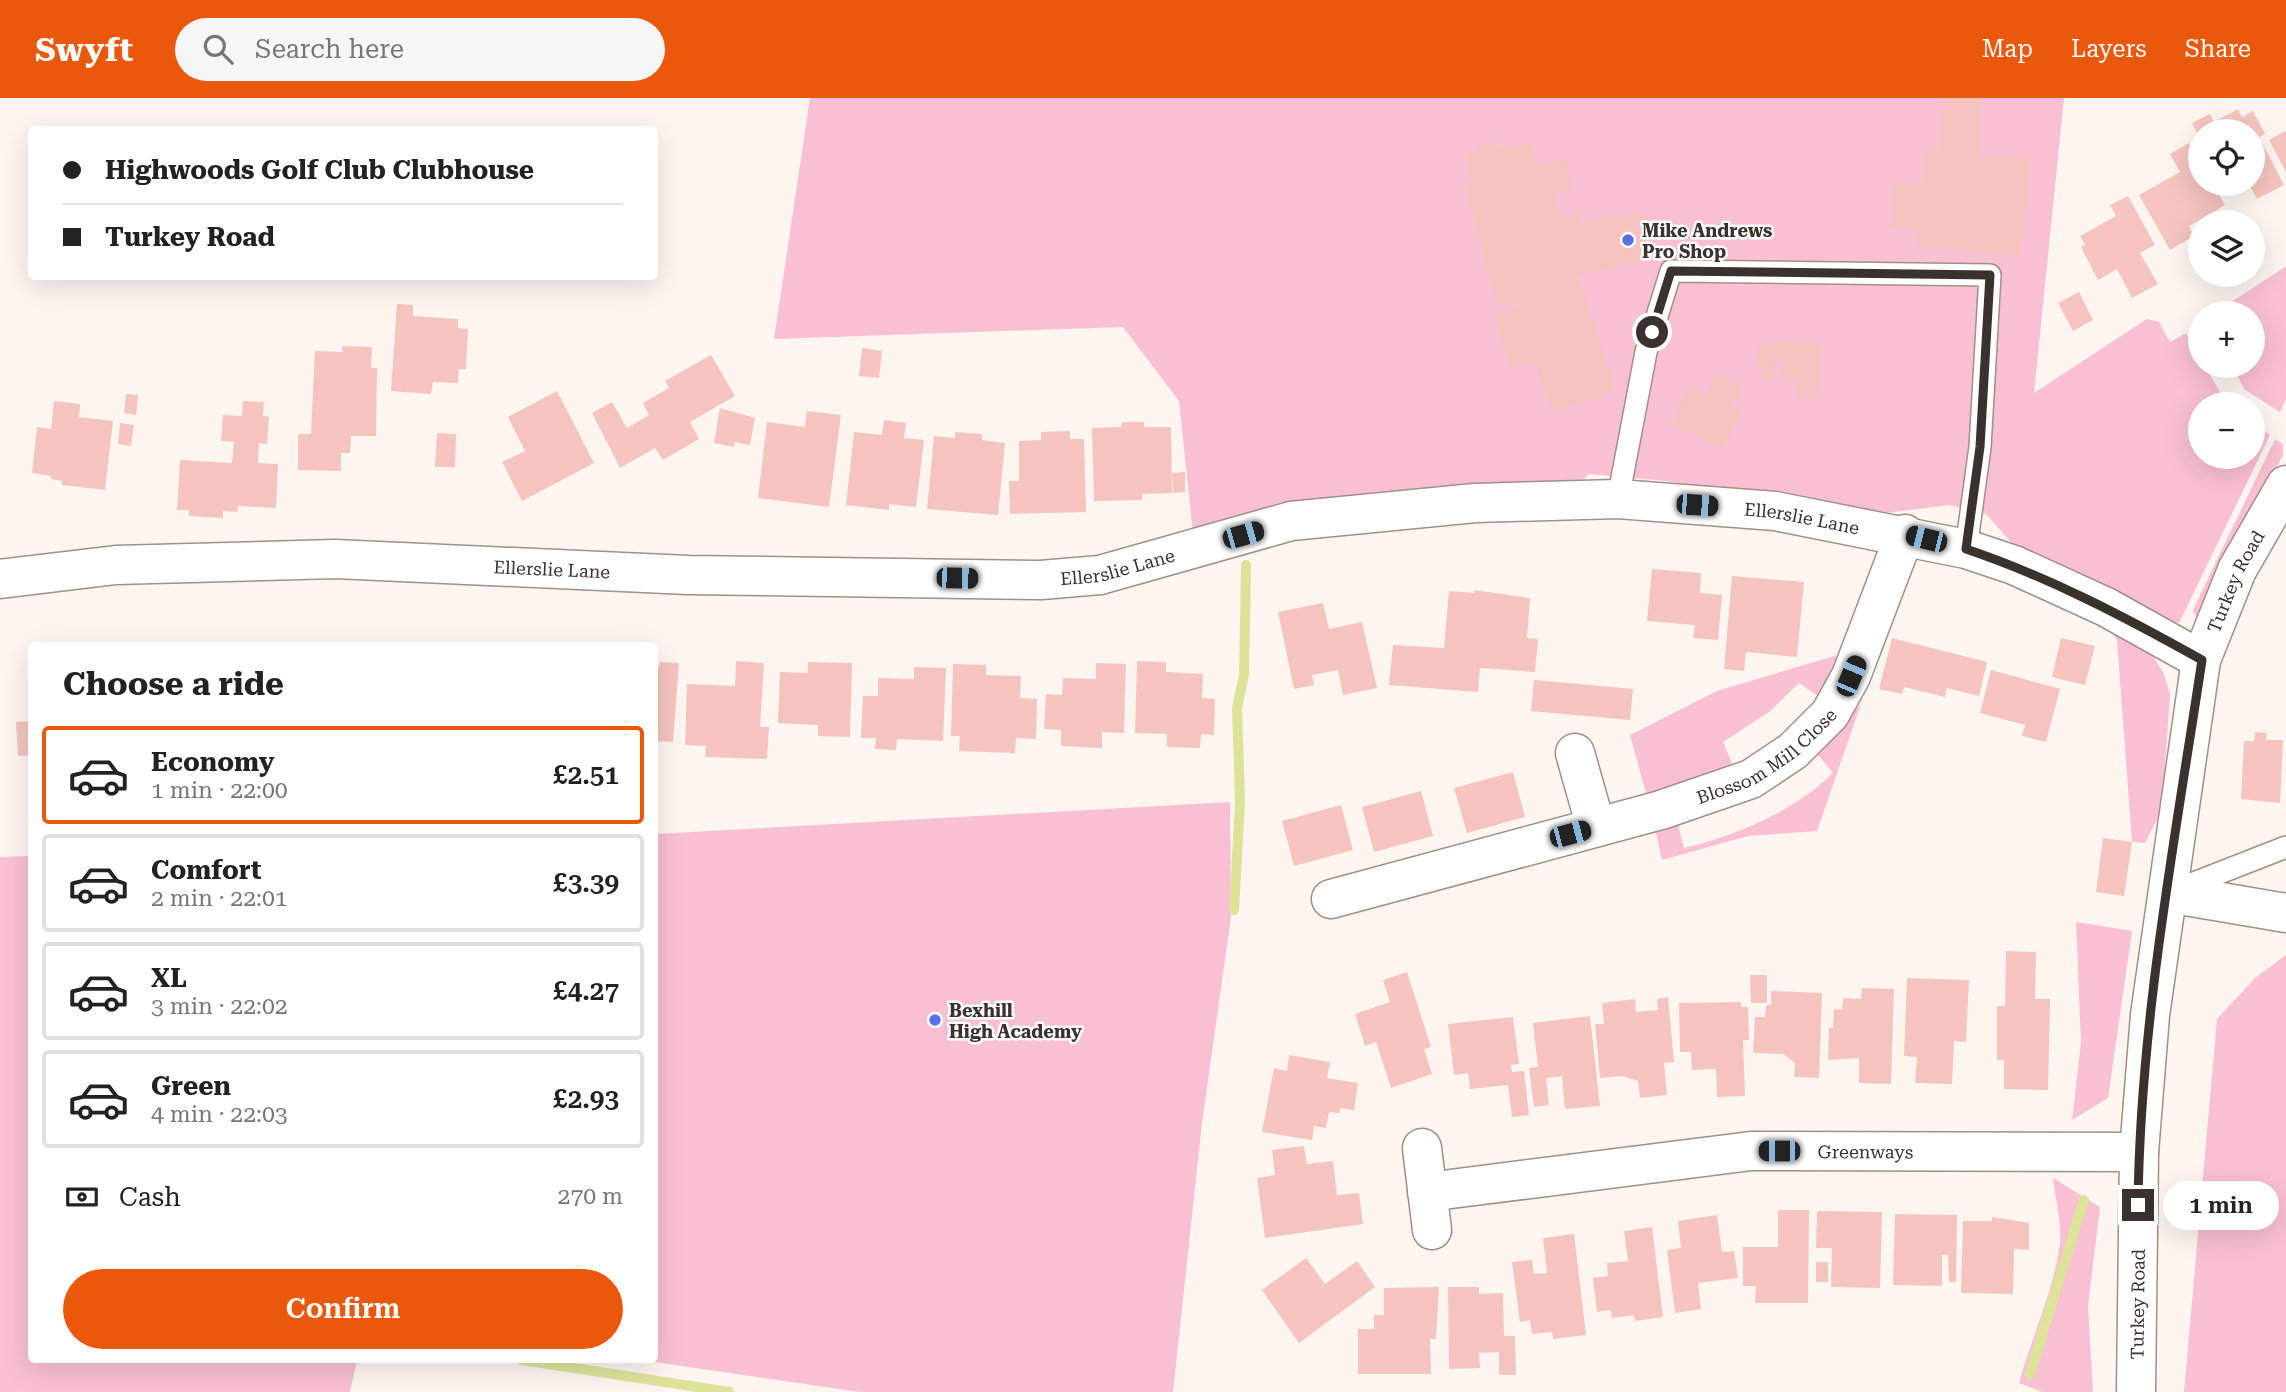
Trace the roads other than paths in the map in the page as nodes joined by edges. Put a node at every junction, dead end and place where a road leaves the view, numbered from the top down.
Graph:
1 (2286, 485) edge
2 (1618, 499) junction
3 (1905, 534) junction
4 (1966, 549) junction
5 (0, 579) edge
6 (2202, 660) junction
7 (1575, 753) dead end
8 (1596, 827) junction
9 (2286, 847) edge
10 (2168, 893) junction
11 (1331, 899) dead end
12 (2286, 913) edge
13 (1422, 1148) dead end
14 (2139, 1152) junction
15 (1427, 1192) junction
16 (1432, 1230) dead end
17 (2136, 1392) edge

1 - 6 street, Turkey Road
2 - 3 street, Ellerslie Lane
2 - 4 lane
2 - 5 street, Ellerslie Lane
3 - 4 street, Ellerslie Lane
3 - 8 street, Blossom Mill Close
4 - 6 street, Ellerslie Lane
6 - 10 street, Turkey Road
7 - 8 street
8 - 11 street, Blossom Mill Close
9 - 10 lane
10 - 12 street
10 - 14 street, Turkey Road
13 - 15 street
14 - 15 street, Greenways
14 - 17 street, Turkey Road
15 - 16 street

